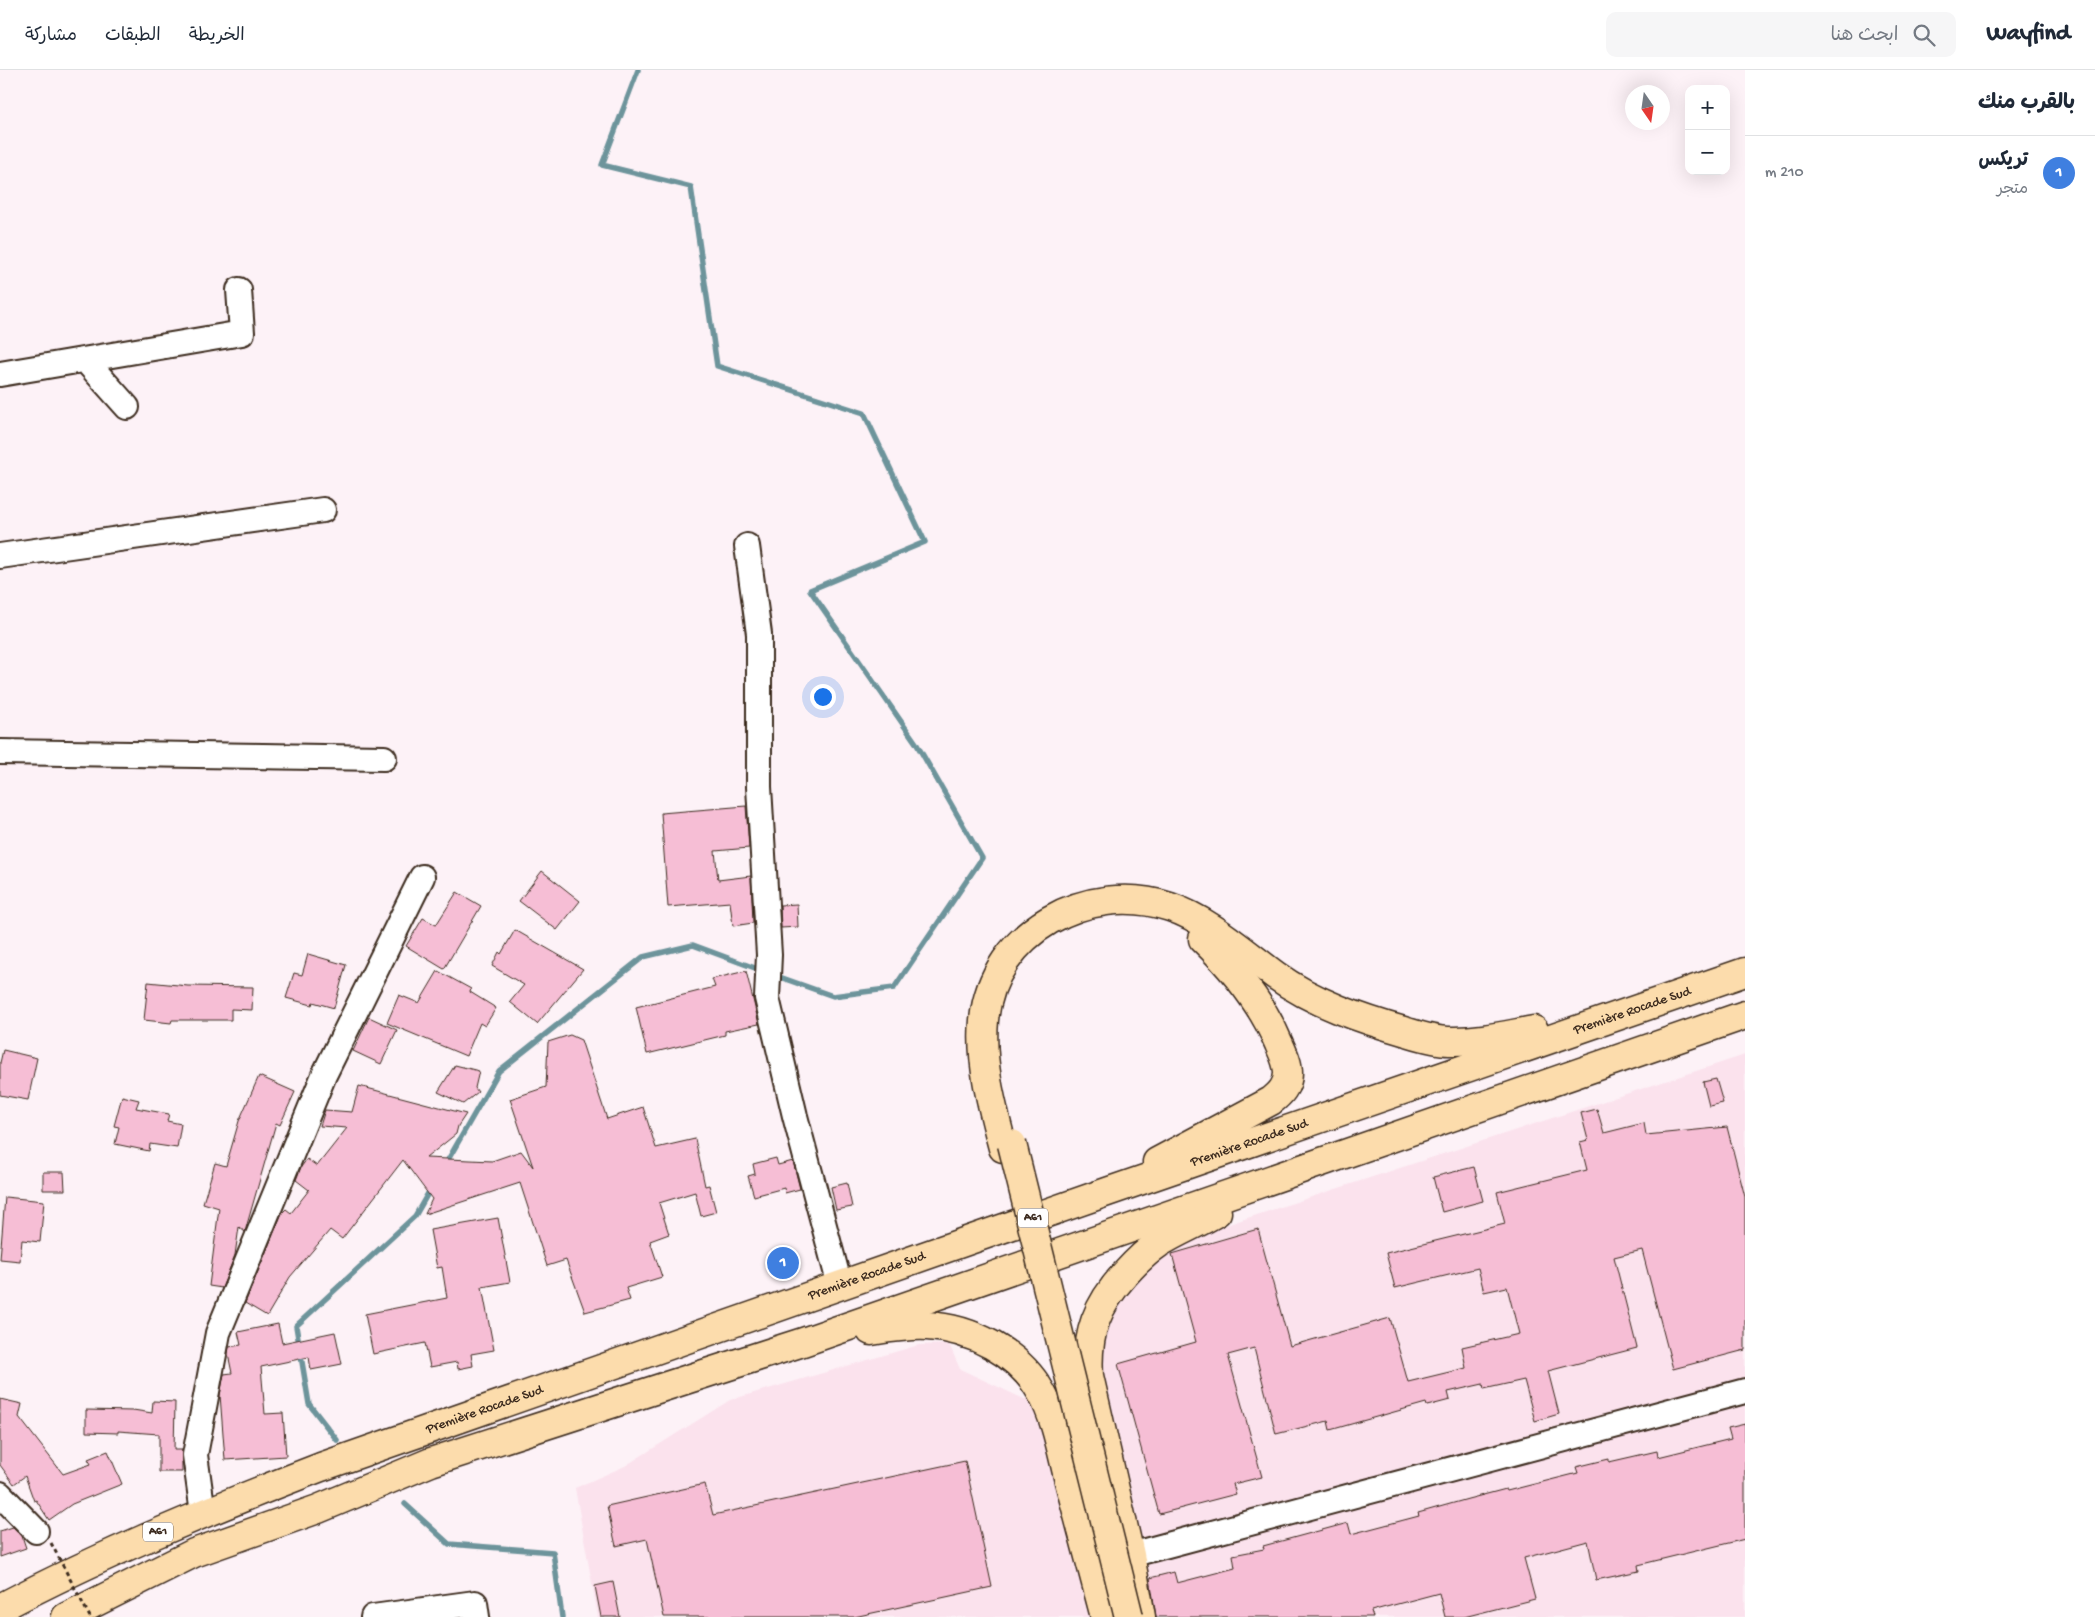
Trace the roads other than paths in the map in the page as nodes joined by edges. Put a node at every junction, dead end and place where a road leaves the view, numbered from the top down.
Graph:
1 (239, 290) dead end
2 (85, 360) junction
3 (0, 374) edge
4 (127, 407) dead end
5 (324, 510) dead end
6 (747, 546) dead end
7 (0, 556) edge
8 (0, 752) edge
9 (384, 758) dead end
10 (422, 877) dead end
11 (1745, 972) edge
12 (1648, 1006) junction
13 (1745, 1015) edge
14 (1007, 1146) junction
15 (1263, 1182) junction
16 (1107, 1192) junction
17 (840, 1286) junction
18 (803, 1342) junction
19 (1745, 1391) edge
20 (0, 1494) edge
21 (203, 1513) junction
22 (43, 1537) road end
23 (1130, 1556) junction
24 (0, 1608) edge
25 (66, 1617) edge
26 (373, 1617) edge
27 (476, 1617) edge
28 (1105, 1617) edge
29 (1117, 1617) edge
30 (1129, 1617) edge
31 (1141, 1617) edge

1 - 2 street
2 - 3 street
2 - 4 street
5 - 7 street
6 - 17 street
8 - 9 street
10 - 21 street
11 - 12 highway, Première Rocade Sud / A61
12 - 14 highway
12 - 16 highway, Première Rocade Sud / A61
13 - 15 highway, A61
14 - 16 highway
14 - 29 highway
14 - 30 highway, bridge
15 - 18 highway, A61
15 - 23 highway
16 - 17 highway, Première Rocade Sud / A61
17 - 21 highway, Première Rocade Sud / A61
18 - 25 highway, A61
18 - 28 highway
19 - 23 street
20 - 22 street
21 - 24 highway, Première Rocade Sud / A61
23 - 31 highway
26 - 27 street

